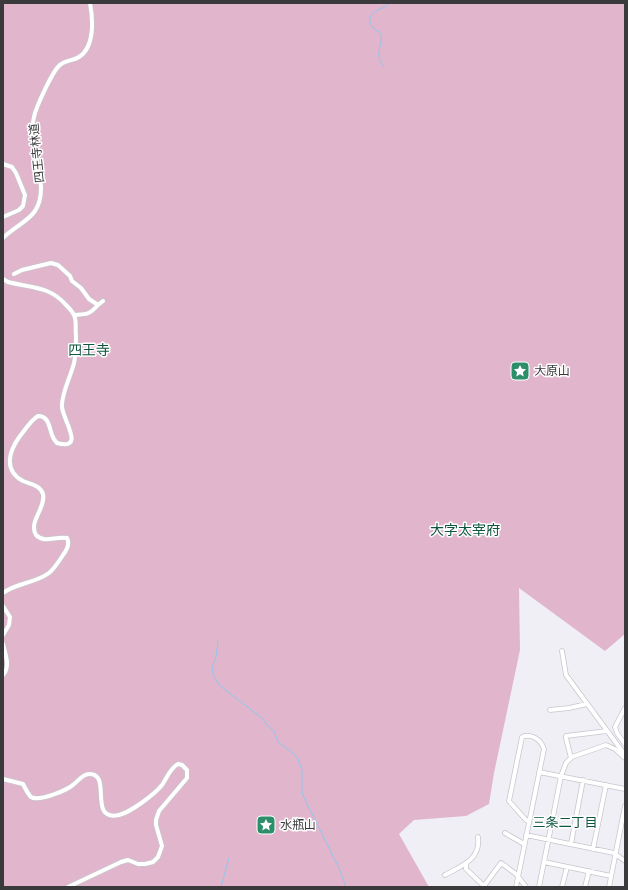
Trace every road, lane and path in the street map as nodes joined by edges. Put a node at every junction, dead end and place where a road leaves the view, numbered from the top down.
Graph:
1 (90, 3) edge
2 (3, 164) edge
3 (3, 217) edge
4 (3, 238) edge
5 (14, 274) dead end
6 (3, 279) edge
7 (103, 301) dead end
8 (98, 305) junction
9 (74, 315) junction
10 (3, 594) edge
11 (3, 606) edge
12 (3, 635) edge
13 (3, 644) edge
14 (562, 651) dead end
15 (3, 675) edge
16 (587, 704) junction
17 (625, 708) edge
18 (550, 710) dead end
19 (607, 731) junction
20 (625, 744) edge
21 (625, 757) edge
22 (571, 758) junction
23 (539, 772) junction
24 (562, 776) junction
25 (3, 779) edge
26 (583, 780) junction
27 (606, 785) junction
28 (625, 789) edge
29 (625, 808) edge
30 (529, 821) junction
31 (505, 833) dead end
32 (526, 835) junction
33 (478, 837) dead end
34 (549, 840) junction
35 (524, 844) junction
36 (571, 844) junction
37 (593, 849) junction
38 (616, 853) junction
39 (625, 861) edge
40 (544, 862) junction
41 (466, 864) junction
42 (567, 866) junction
43 (588, 871) junction
44 (445, 875) dead end
45 (518, 876) junction
46 (611, 876) junction
47 (484, 886) edge
48 (68, 887) edge
49 (516, 887) edge
50 (526, 887) edge
51 (539, 887) edge
52 (562, 887) edge
53 (585, 887) edge
54 (609, 887) edge

1 - 4 street, 四王寺林道
2 - 3 street
5 - 8 street
6 - 9 street
7 - 8 street
8 - 9 street
9 - 10 street
11 - 12 street
13 - 15 street
14 - 16 street
16 - 18 street
16 - 19 street
17 - 20 street
19 - 21 street
19 - 22 street
21 - 22 street
22 - 24 street
23 - 24 street
23 - 30 street
23 - 30 street
24 - 26 street
24 - 34 street
25 - 48 street
26 - 27 street
26 - 36 street
27 - 28 street
27 - 37 street
29 - 38 street
30 - 32 street
31 - 35 street
32 - 34 street
32 - 35 street
33 - 41 street
34 - 36 street
34 - 40 street
35 - 45 street
36 - 37 street
37 - 38 street
38 - 39 street
38 - 46 street
40 - 42 street
40 - 51 street
41 - 44 street
41 - 47 street
42 - 43 street
42 - 52 street
43 - 46 street
43 - 53 street
45 - 47 street
45 - 49 street
45 - 50 street
46 - 54 street

